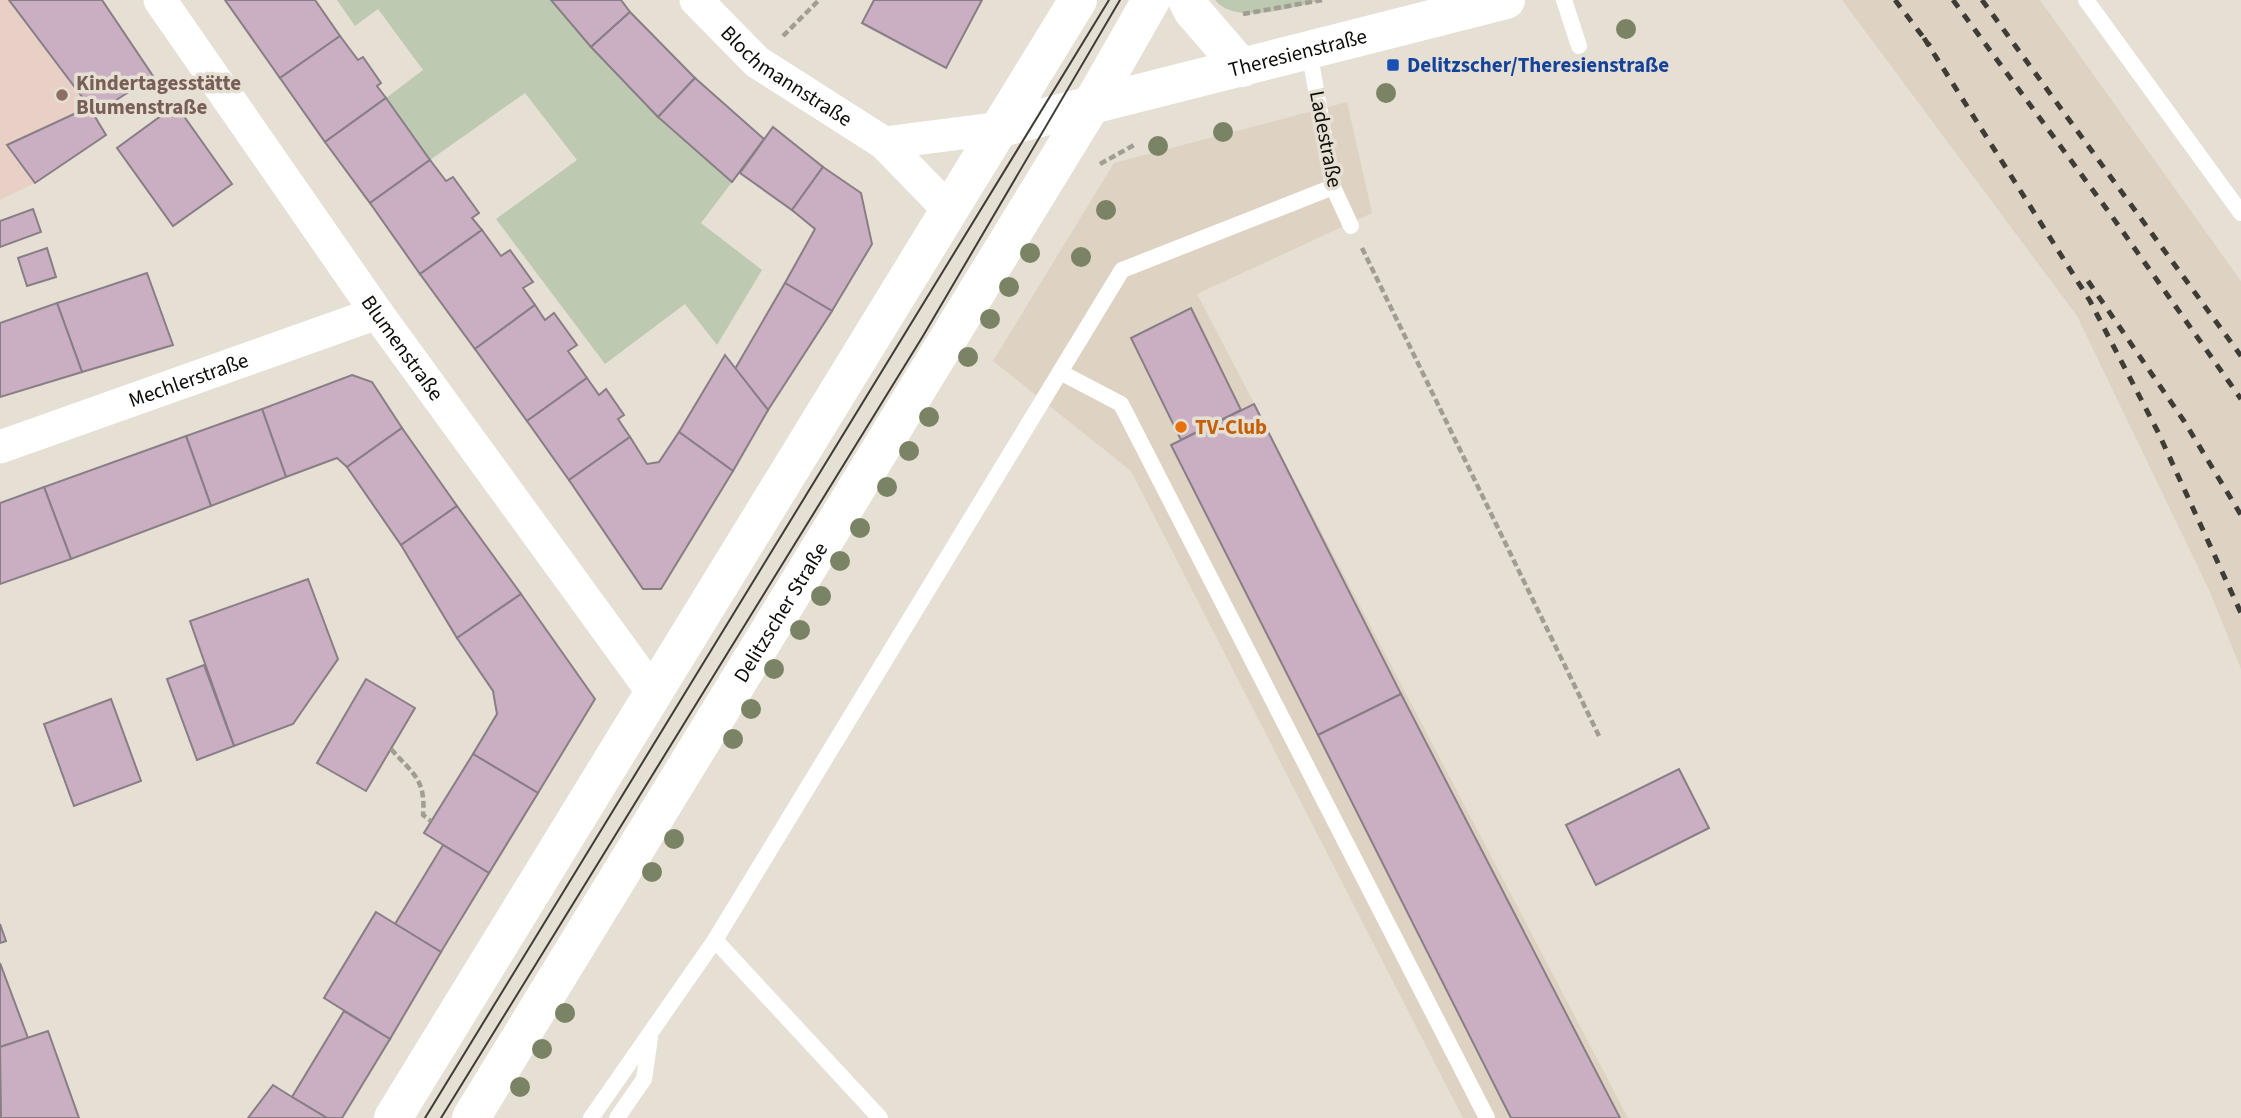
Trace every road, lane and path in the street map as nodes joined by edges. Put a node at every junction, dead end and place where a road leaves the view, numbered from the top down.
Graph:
1 (160, 0) edge
2 (696, 0) edge
3 (819, 0) edge
4 (1078, 0) edge
5 (1151, 0) edge
6 (1187, 0) edge
7 (1322, 0) edge
8 (1506, 0) edge
9 (1564, 0) edge
10 (2086, 0) edge
11 (1239, 14) dead end
12 (1579, 46) dead end
13 (1309, 50) junction
14 (757, 62) junction
15 (1242, 68) junction
16 (1090, 107) junction
17 (1001, 128) junction
18 (884, 143) junction
19 (1134, 145) dead end
20 (1099, 164) dead end
21 (1333, 187) junction
22 (949, 210) junction
23 (2241, 214) edge
24 (1351, 226) joint
25 (377, 313) junction
26 (1060, 372) junction
27 (0, 447) edge
28 (652, 691) junction
29 (1600, 738) dead end
30 (391, 749) dead end
31 (431, 821) dead end
32 (715, 940) junction
33 (650, 1033) junction
34 (393, 1118) edge
35 (471, 1118) edge
36 (591, 1118) edge
37 (617, 1118) edge
38 (880, 1118) edge
39 (1487, 1118) edge

1 - 25 street, Blumenstraße
2 - 14 street, Blochmannstraße
3 - 14 path
4 - 17 main road
5 - 16 main road, Delitzscher Straße
6 - 15 main road
7 - 11 path
8 - 13 main road, Theresienstraße
9 - 12 lane
10 - 23 lane
13 - 15 main road, Theresienstraße
13 - 21 lane, Ladestraße
14 - 18 street, Blochmannstraße
15 - 16 main road, Theresienstraße
16 - 17 main road
16 - 35 main road, Delitzscher Straße
17 - 18 street
17 - 22 main road
18 - 22 street, Blochmannstraße
19 - 20 path
21 - 24 lane, Ladestraße
21 - 26 lane
22 - 28 main road
24 - 29 path
25 - 27 street, Mechlerstraße
25 - 28 street, Blumenstraße
26 - 32 lane
26 - 39 lane
28 - 34 main road
30 - 31 path
32 - 33 lane
32 - 38 lane
33 - 36 lane
33 - 37 lane

